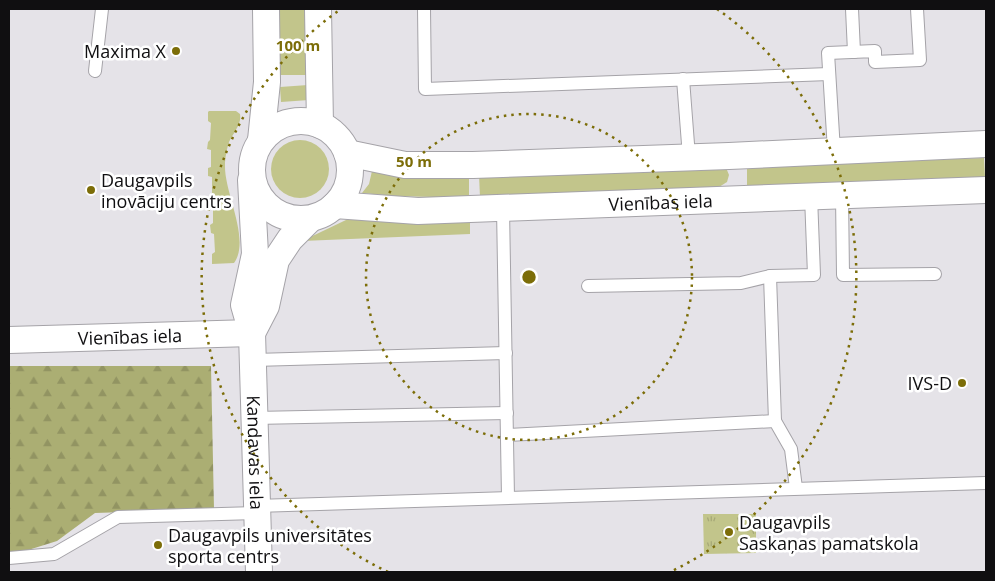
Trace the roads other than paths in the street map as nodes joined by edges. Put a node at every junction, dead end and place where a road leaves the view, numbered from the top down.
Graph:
1 (102, 9) edge
2 (266, 9) edge
3 (318, 9) edge
4 (424, 9) edge
5 (852, 9) edge
6 (917, 9) edge
7 (854, 52) junction
8 (95, 71) dead end
9 (829, 74) junction
10 (682, 79) junction
11 (320, 125) junction
12 (262, 140) junction
13 (986, 144) edge
14 (834, 151) junction
15 (347, 153) junction
16 (729, 156) junction
17 (689, 157) junction
18 (252, 180) junction
19 (986, 190) edge
20 (842, 195) junction
21 (811, 196) junction
22 (728, 199) junction
23 (335, 205) junction
24 (503, 209) junction
25 (309, 220) junction
26 (935, 274) dead end
27 (770, 276) junction
28 (588, 286) dead end
29 (252, 333) junction
30 (9, 340) edge
31 (506, 353) junction
32 (253, 360) junction
33 (507, 413) junction
34 (254, 418) junction
35 (775, 421) junction
36 (507, 435) junction
37 (986, 483) edge
38 (796, 488) junction
39 (508, 497) junction
40 (256, 510) junction
41 (9, 558) edge
42 (258, 572) edge

1 - 8 lane
2 - 12 street, Kandavas iela
3 - 11 street
4 - 10 lane
5 - 7 lane
6 - 7 lane
7 - 9 lane
9 - 10 lane
9 - 14 lane
10 - 17 lane
11 - 12 street, Kandavas iela
11 - 15 street, Kandavas iela
12 - 18 street, Kandavas iela
13 - 14 street
14 - 16 street
15 - 17 street
15 - 23 street, Kandavas iela
16 - 17 street
16 - 22 street
18 - 25 street
18 - 29 street, Kandavas iela
19 - 20 street, Vienības iela
20 - 21 street, Vienības iela
20 - 26 lane
21 - 22 street, Vienības iela
21 - 27 lane
22 - 24 street, Vienības iela
23 - 24 street, Vienības iela
23 - 25 street, Kandavas iela
24 - 31 lane
25 - 29 street, Kandavas iela
27 - 28 lane
27 - 35 lane
29 - 30 street, Vienības iela
29 - 32 street, Kandavas iela
31 - 32 lane
31 - 33 lane
32 - 34 street, Kandavas iela
33 - 34 lane
33 - 36 lane
34 - 40 street, Kandavas iela
35 - 36 lane
35 - 38 lane
36 - 39 lane
37 - 38 lane
38 - 39 lane
39 - 40 lane
40 - 41 lane
40 - 42 street, Kandavas iela

